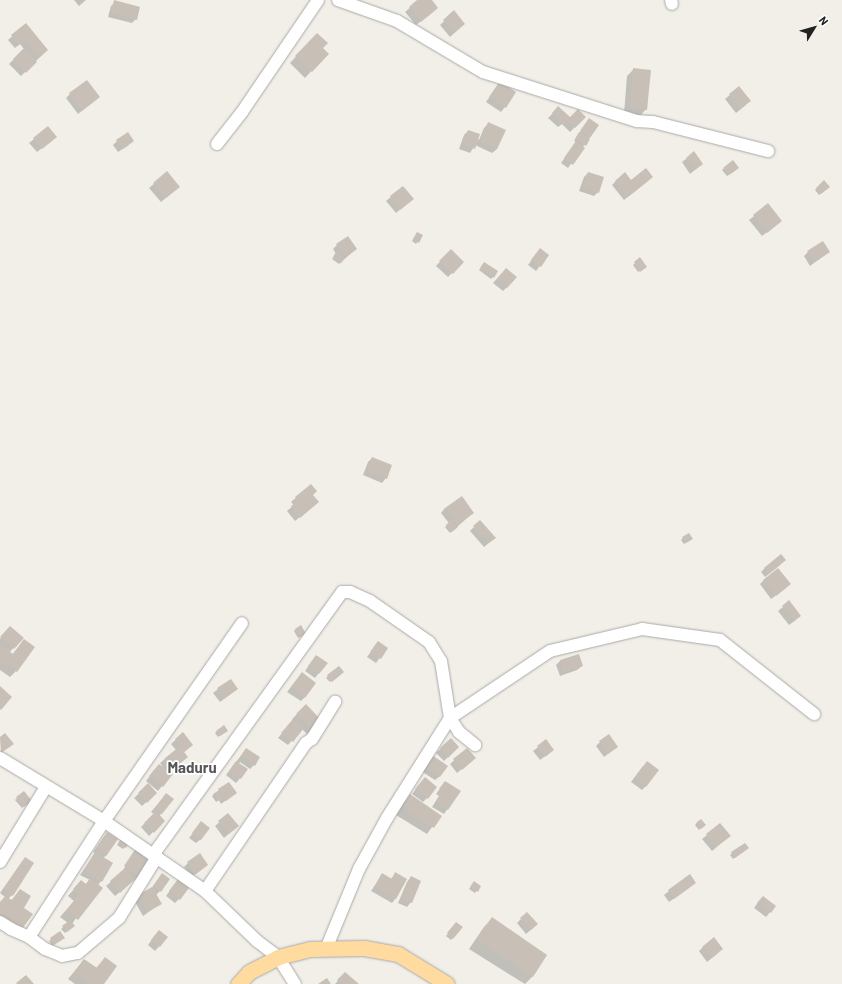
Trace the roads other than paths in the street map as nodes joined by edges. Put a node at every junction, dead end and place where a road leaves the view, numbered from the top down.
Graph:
1 (318, 0) edge
2 (338, 0) edge
3 (217, 144) dead end
4 (768, 151) dead end
5 (242, 623) dead end
6 (335, 702) dead end
7 (814, 714) dead end
8 (450, 718) junction
9 (475, 745) dead end
10 (0, 758) edge
11 (46, 787) junction
12 (104, 821) junction
13 (155, 856) junction
14 (0, 862) edge
15 (204, 891) junction
16 (0, 922) edge
17 (29, 937) junction
18 (326, 949) junction
19 (278, 957) junction
20 (238, 984) edge
21 (295, 984) edge
22 (447, 984) edge

1 - 3 street
2 - 4 street
5 - 12 street
6 - 15 street
7 - 8 street
8 - 9 street
8 - 13 street
8 - 18 street
10 - 11 street
11 - 12 street
11 - 14 street
12 - 13 street
12 - 17 street
13 - 15 street
13 - 17 street
15 - 19 street
16 - 17 street
18 - 19 main road
18 - 22 main road
19 - 20 main road
19 - 21 street

